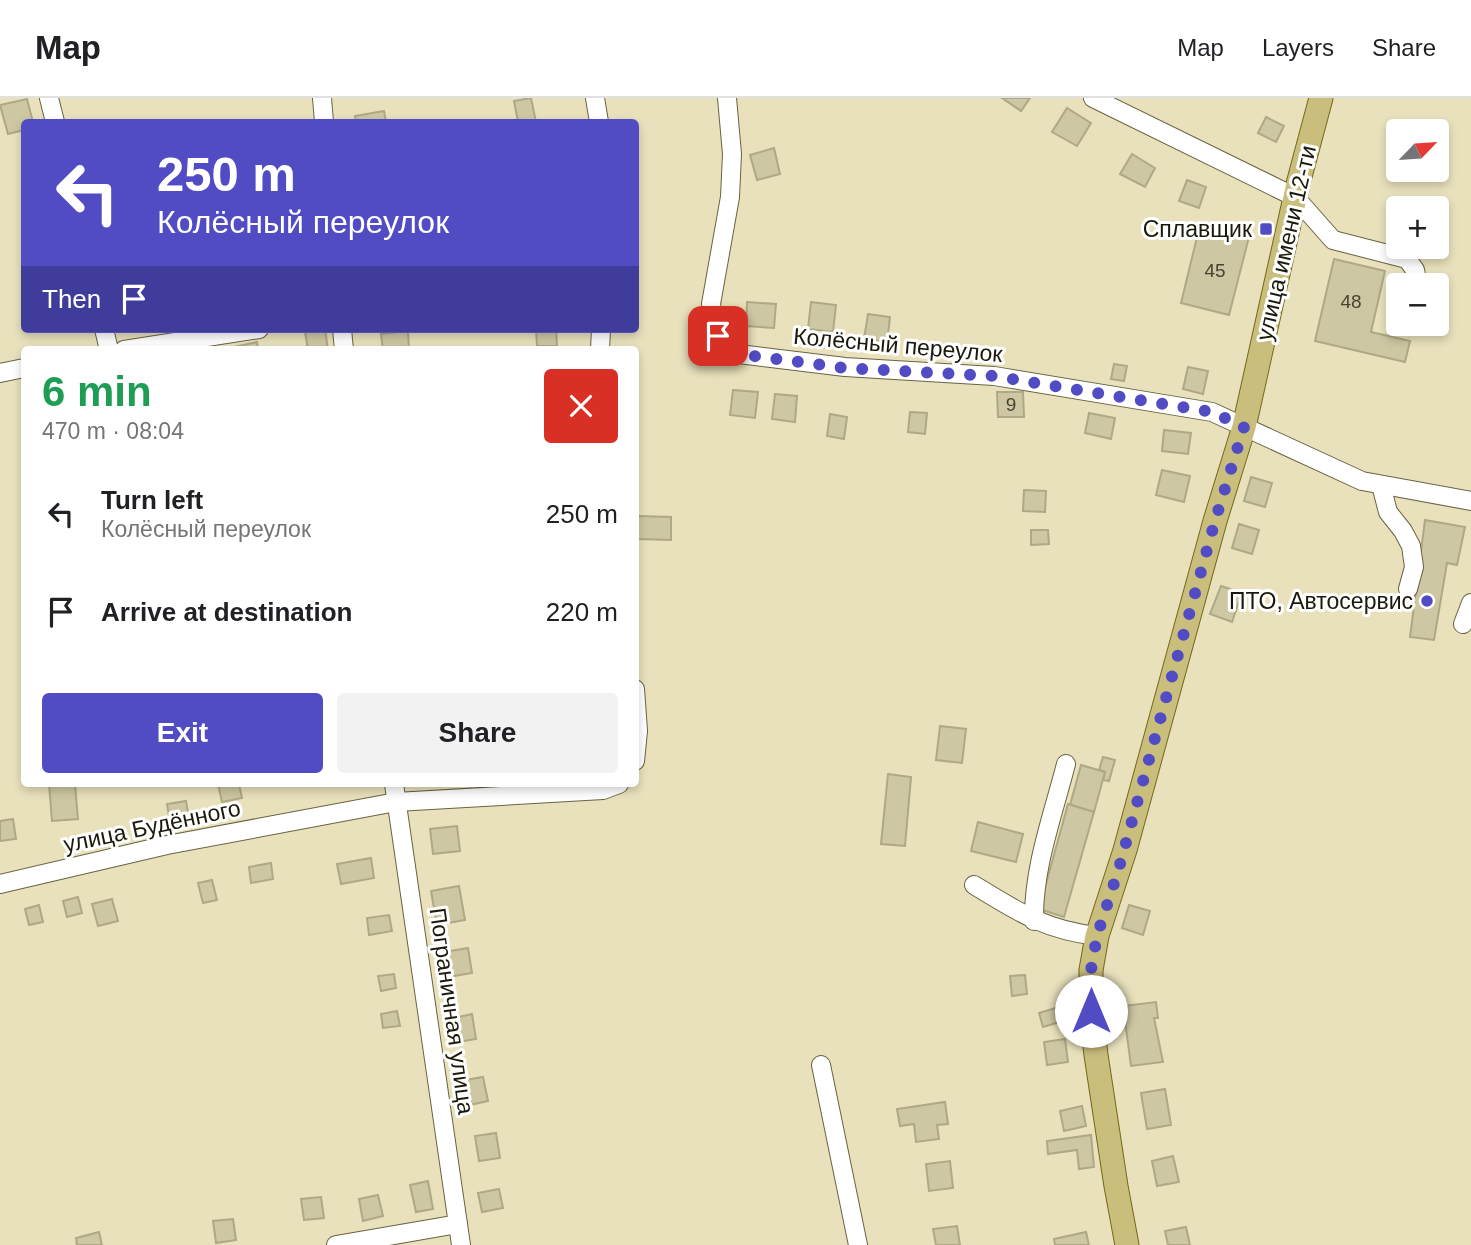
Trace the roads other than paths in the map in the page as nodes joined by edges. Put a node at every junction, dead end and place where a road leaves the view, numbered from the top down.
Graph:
1 (49, 98) edge
2 (322, 98) edge
3 (595, 98) edge
4 (727, 98) edge
5 (1093, 98) edge
6 (1321, 98) edge
7 (54, 119) edge
8 (324, 119) edge
9 (598, 119) edge
10 (1295, 197) junction
11 (1416, 273) edge
12 (233, 333) edge
13 (150, 346) edge
14 (21, 369) edge
15 (0, 373) edge
16 (1244, 427) junction
17 (1381, 485) junction
18 (1471, 501) edge
19 (1408, 589) dead end
20 (1471, 603) edge
21 (1463, 624) dead end
22 (1066, 764) dead end
23 (394, 787) edge
24 (611, 787) edge
25 (396, 802) junction
26 (0, 884) edge
27 (974, 885) dead end
28 (1034, 921) junction
29 (1097, 936) junction
30 (821, 1065) dead end
31 (458, 1224) junction
32 (336, 1245) edge
33 (461, 1245) edge
34 (858, 1245) edge
35 (1127, 1245) edge

1 - 7 street
2 - 8 street
3 - 9 street
4 - 16 street, Колёсный переулок
5 - 10 street
6 - 10 main road, улица имени 12-ти
10 - 11 street
10 - 16 main road, улица имени 12-ти
12 - 13 street
14 - 15 street
16 - 17 street, Колёсный переулок
16 - 29 main road, улица имени 12-ти
17 - 18 street, Колёсный переулок
17 - 19 street
20 - 21 street
22 - 28 street
23 - 25 street, Пограничная улица
24 - 25 street, улица Будённого
25 - 26 street, улица Будённого
25 - 31 street, Пограничная улица
27 - 28 street
28 - 29 street
29 - 35 main road, улица имени 12-ти
30 - 34 street
31 - 32 street
31 - 33 street, Пограничная улица

